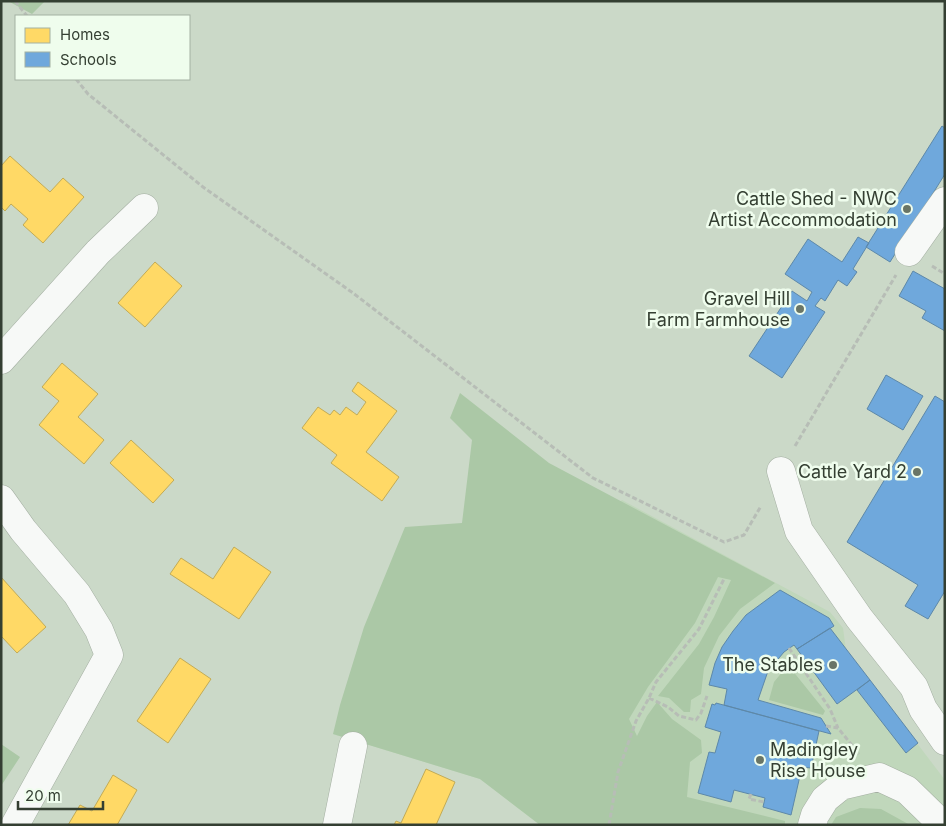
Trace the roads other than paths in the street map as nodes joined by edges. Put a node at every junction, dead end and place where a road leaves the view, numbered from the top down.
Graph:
1 (945, 201) edge
2 (144, 208) dead end
3 (909, 252) road end
4 (1, 360) edge
5 (781, 471) road end
6 (1, 500) edge
7 (945, 741) edge
8 (353, 746) dead end
9 (15, 825) edge
10 (337, 825) edge
11 (812, 825) edge
12 (943, 825) edge

1 - 3 street
2 - 4 street
5 - 7 street
6 - 9 street
8 - 10 street
11 - 12 street

